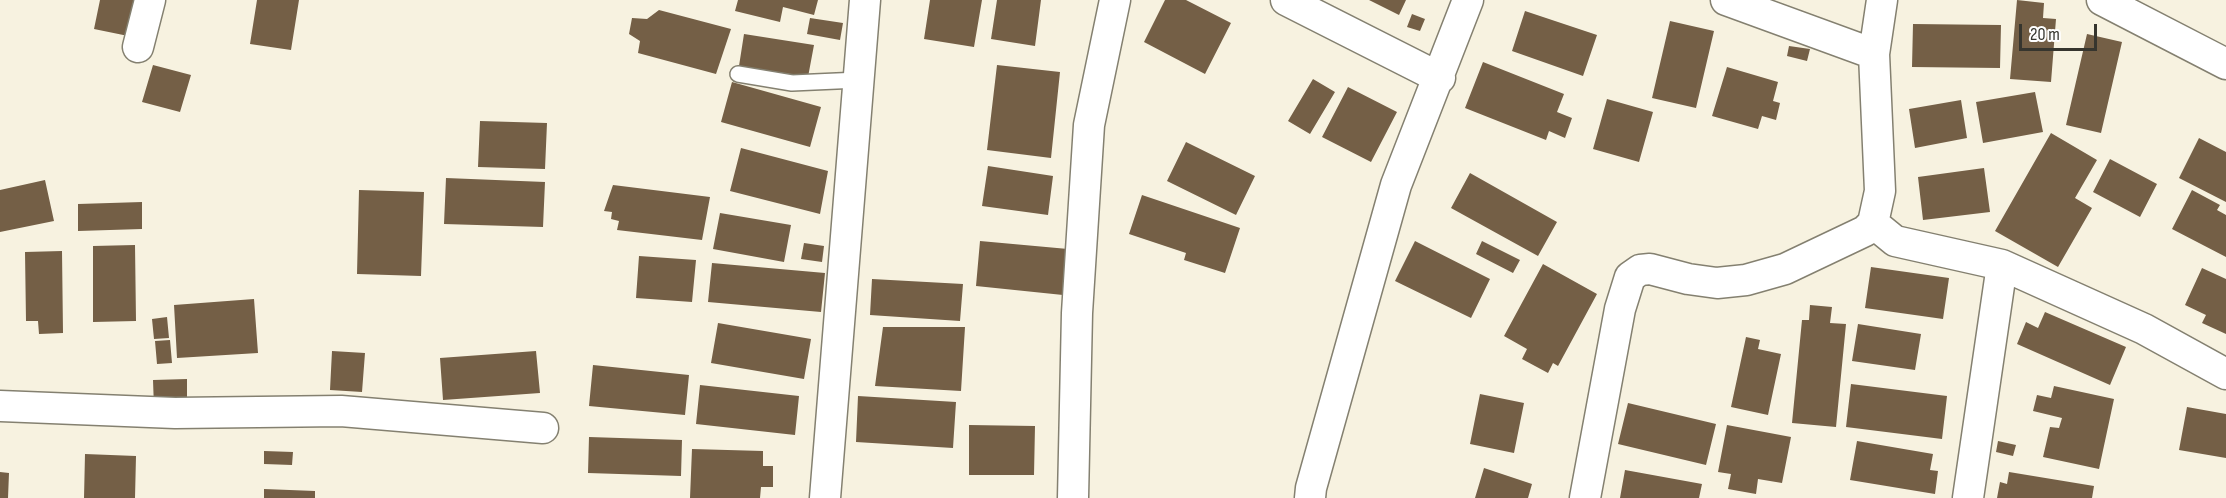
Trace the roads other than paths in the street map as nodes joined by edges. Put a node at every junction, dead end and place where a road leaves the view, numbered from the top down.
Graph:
1 (150, 0) edge
2 (865, 0) edge
3 (1115, 0) edge
4 (1286, 0) edge
5 (1468, 0) edge
6 (1726, 0) edge
7 (1882, 0) edge
8 (2102, 0) edge
9 (138, 47) dead end
10 (1874, 54) junction
11 (2226, 64) edge
12 (738, 74) dead end
13 (1440, 78) junction
14 (859, 80) junction
15 (1873, 224) junction
16 (2002, 265) junction
17 (2226, 374) edge
18 (0, 406) edge
19 (543, 428) dead end
20 (825, 498) edge
21 (1073, 498) edge
22 (1310, 498) edge
23 (1585, 498) edge
24 (1968, 498) edge

1 - 9 street
2 - 14 street
3 - 21 street
4 - 13 street
5 - 13 street
6 - 10 street
7 - 10 street
8 - 11 street
10 - 15 street
12 - 14 lane
13 - 22 street
14 - 20 street
15 - 16 street
15 - 23 street
16 - 17 street
16 - 24 street
18 - 19 street

